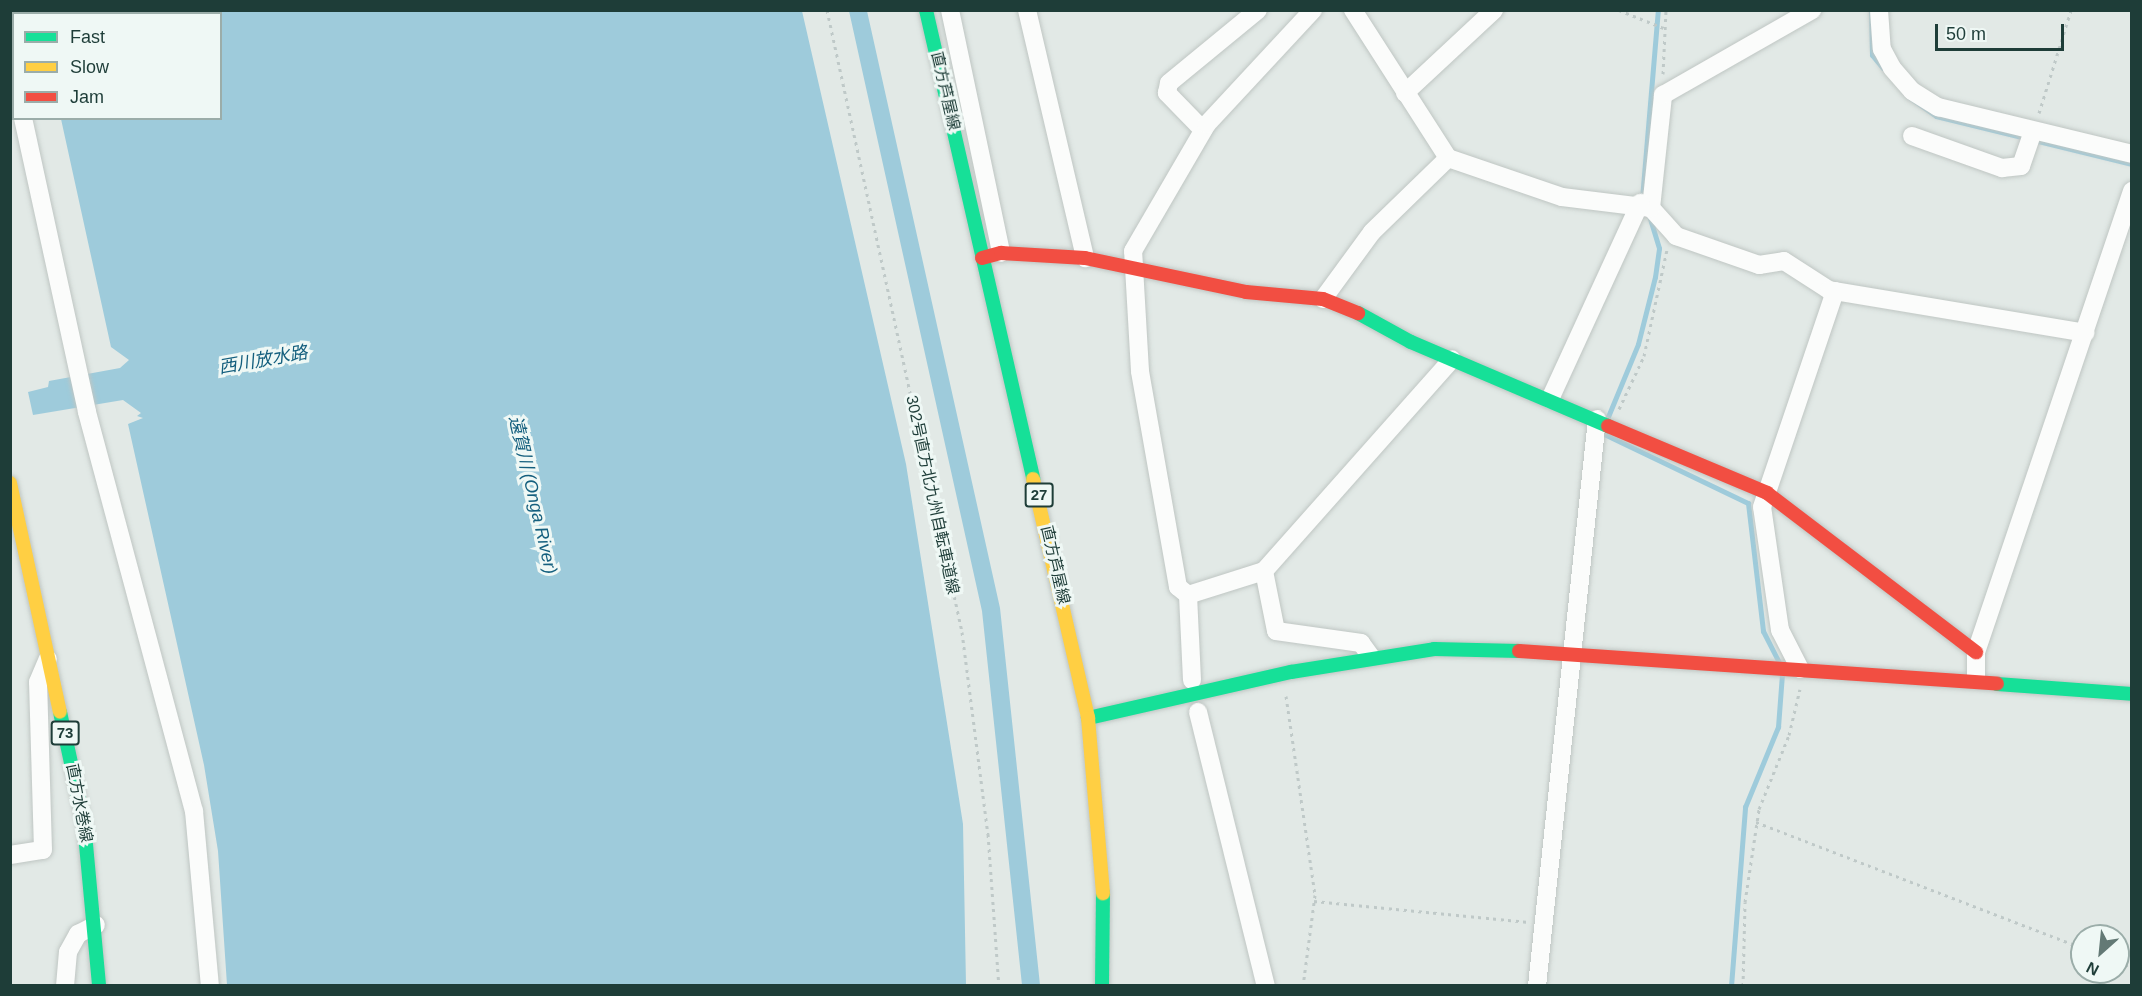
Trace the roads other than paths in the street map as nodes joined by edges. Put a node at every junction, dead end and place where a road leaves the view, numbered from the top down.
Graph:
1 (926, 10) edge
2 (950, 10) edge
3 (1027, 10) edge
4 (1258, 10) edge
5 (1313, 10) edge
6 (1353, 10) edge
7 (1494, 10) edge
8 (1812, 10) edge
9 (1879, 10) edge
10 (1405, 93) junction
11 (23, 120) edge
12 (1203, 130) junction
13 (2033, 132) junction
14 (1912, 136) dead end
15 (2132, 154) edge
16 (1448, 158) junction
17 (2132, 191) edge
18 (1646, 205) junction
19 (1001, 253) junction
20 (982, 258) junction
21 (1085, 258) junction
22 (1133, 268) junction
23 (1835, 291) junction
24 (1323, 299) junction
25 (2085, 333) junction
26 (1452, 359) junction
27 (1550, 399) junction
28 (1597, 419) junction
29 (10, 483) edge
30 (1767, 493) junction
31 (1264, 571) junction
32 (1188, 595) junction
33 (1976, 652) junction
34 (1573, 653) junction
35 (1371, 657) junction
36 (49, 658) junction
37 (1800, 669) junction
38 (1192, 680) dead end
39 (1976, 680) junction
40 (2132, 694) edge
41 (1198, 712) dead end
42 (1088, 718) junction
43 (10, 855) edge
44 (96, 925) junction
45 (65, 986) edge
46 (99, 986) edge
47 (210, 986) edge
48 (1102, 986) edge
49 (1266, 986) edge
50 (1537, 986) edge

1 - 20 street, 直方芦屋線 / 27
2 - 19 street
3 - 21 street
4 - 12 street
5 - 12 street
6 - 10 street
7 - 10 street
8 - 18 street
9 - 13 street
10 - 16 street
11 - 47 street
12 - 22 street
13 - 14 street
13 - 15 street
16 - 18 street
16 - 24 street
17 - 25 street
18 - 23 street
18 - 27 street
19 - 20 street
19 - 21 street
20 - 42 street, 直方芦屋線 / 27
21 - 22 street
22 - 24 street
22 - 32 street
23 - 25 street
23 - 30 street
24 - 26 street
25 - 33 street
26 - 27 street
26 - 31 street
27 - 28 street
28 - 30 street
28 - 34 street
29 - 36 street, 直方水巻線 / 73
30 - 33 street
30 - 37 street
31 - 32 street
31 - 35 street
32 - 38 street
33 - 39 street
34 - 35 street
34 - 37 street
34 - 50 street
35 - 42 street
36 - 43 street
36 - 44 street, 直方水巻線 / 73
37 - 39 street
39 - 40 street
41 - 49 street
42 - 48 street, 直方芦屋線 / 27
44 - 45 street
44 - 46 street, 直方水巻線 / 73

